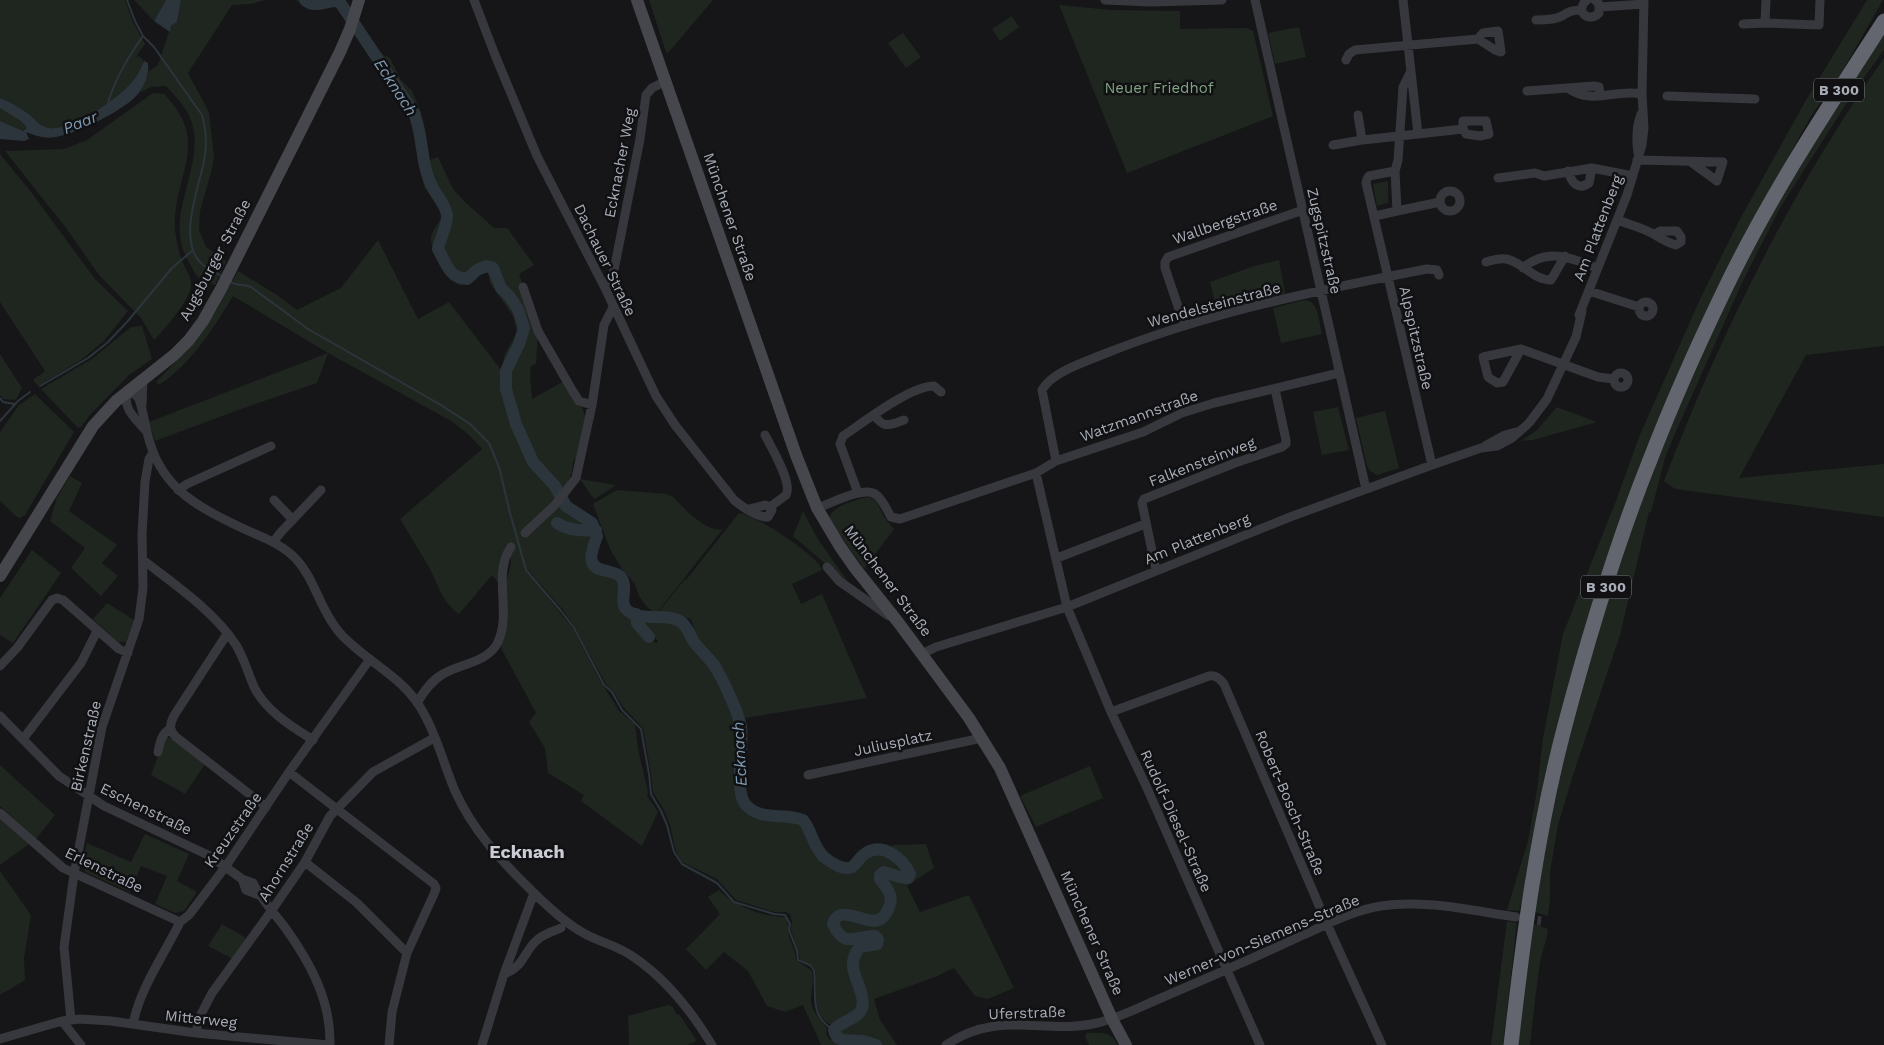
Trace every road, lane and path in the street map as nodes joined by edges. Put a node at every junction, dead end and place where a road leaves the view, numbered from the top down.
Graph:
1 (359, 0) edge
2 (474, 0) edge
3 (637, 0) edge
4 (1105, 0) edge
5 (1217, 0) edge
6 (1255, 0) edge
7 (1403, 0) edge
8 (1587, 0) edge
9 (1766, 0) edge
10 (1820, 0) edge
11 (1644, 2) edge
12 (1597, 4) edge
13 (1581, 10) junction
14 (1536, 20) dead end
15 (1884, 21) edge
16 (1765, 23) junction
17 (1743, 24) dead end
18 (1478, 39) dead end
19 (1408, 45) junction
20 (1346, 60) dead end
21 (1411, 71) junction
22 (666, 82) junction
23 (1527, 92) dead end
24 (1642, 94) junction
25 (1667, 96) dead end
26 (1755, 99) dead end
27 (1358, 115) dead end
28 (1463, 129) dead end
29 (1418, 134) junction
30 (1400, 136) junction
31 (1362, 140) junction
32 (1333, 145) dead end
33 (1638, 157) junction
34 (1691, 162) dead end
35 (1592, 168) junction
36 (1568, 171) junction
37 (1395, 172) junction
38 (1633, 176) junction
39 (1498, 178) dead end
40 (1440, 202) dead end
41 (1303, 210) junction
42 (1397, 211) junction
43 (1375, 216) junction
44 (1618, 220) junction
45 (1655, 234) dead end
46 (1565, 256) junction
47 (1486, 262) dead end
48 (1523, 268) junction
49 (1598, 268) junction
50 (1440, 275) dead end
51 (1387, 276) junction
52 (523, 287) dead end
53 (605, 288) junction
54 (1321, 291) junction
55 (1589, 292) junction
56 (613, 307) junction
57 (1639, 307) dead end
58 (1184, 324) junction
59 (1520, 350) junction
60 (1564, 364) junction
61 (1339, 373) junction
62 (1614, 379) dead end
63 (143, 380) junction
64 (1275, 389) junction
65 (128, 392) junction
66 (941, 392) dead end
67 (592, 405) junction
68 (109, 408) junction
69 (142, 408) junction
70 (131, 413) junction
71 (874, 414) junction
72 (904, 420) dead end
73 (146, 431) junction
74 (765, 435) dead end
75 (271, 446) dead end
76 (153, 453) junction
77 (1056, 461) junction
78 (1432, 465) junction
79 (1036, 473) junction
80 (1366, 489) junction
81 (178, 490) junction
82 (321, 490) dead end
83 (858, 493) junction
84 (274, 500) dead end
85 (817, 508) junction
86 (293, 520) junction
87 (1145, 524) junction
88 (525, 533) dead end
89 (274, 541) junction
90 (511, 547) dead end
91 (1057, 558) junction
92 (143, 560) junction
93 (827, 566) dead end
94 (1156, 570) junction
95 (0, 576) edge
96 (1067, 607) junction
97 (898, 622) junction
98 (97, 631) junction
99 (227, 634) junction
100 (128, 653) junction
101 (922, 654) junction
102 (370, 658) junction
103 (0, 666) edge
104 (417, 703) junction
105 (1111, 712) junction
106 (0, 716) edge
107 (170, 729) junction
108 (434, 738) junction
109 (982, 738) junction
110 (23, 739) junction
111 (313, 740) junction
112 (158, 752) dead end
113 (289, 772) junction
114 (808, 775) dead end
115 (89, 796) junction
116 (266, 807) junction
117 (337, 809) junction
118 (0, 813) edge
119 (305, 862) junction
120 (226, 866) junction
121 (74, 874) junction
122 (534, 893) junction
123 (272, 910) junction
124 (1516, 918) tunnel mouth
125 (180, 922) junction
126 (1328, 924) junction
127 (560, 928) dead end
128 (407, 953) junction
129 (1226, 970) junction
130 (504, 974) junction
131 (1112, 1018) junction
132 (71, 1020) junction
133 (133, 1024) junction
134 (196, 1033) junction
135 (0, 1039) edge
136 (78, 1042) edge
137 (329, 1045) edge
138 (389, 1045) edge
139 (482, 1045) edge
140 (712, 1045) edge
141 (946, 1045) edge
142 (1126, 1045) edge
143 (1260, 1045) edge
144 (1382, 1045) edge
145 (1511, 1045) edge

1 - 63 main road, Augsburger Straße
2 - 53 street, Dachauer Straße
3 - 22 main road, Münchener Straße
4 - 5 street
6 - 41 street, Zugspitzstraße
7 - 19 street
8 - 13 street
9 - 16 street
10 - 16 street
11 - 12 street
11 - 24 street, Am Plattenberg
12 - 13 street
13 - 14 street
15 - 145 highway, B 300
16 - 17 street
18 - 19 street
19 - 20 street
19 - 21 street
21 - 29 street
21 - 30 street
22 - 53 street, Ecknacher Weg
22 - 85 main road, Münchener Straße
23 - 24 street
24 - 33 street, Am Plattenberg
25 - 26 street
27 - 31 street
28 - 29 street
29 - 30 street
30 - 31 street
30 - 37 street
31 - 32 street
33 - 34 street
33 - 38 street, Am Plattenberg
35 - 36 street
35 - 36 street
35 - 38 street
36 - 39 street
37 - 42 street
37 - 43 street, Alpspitzstraße
38 - 44 street, Am Plattenberg
40 - 42 street
41 - 54 street, Zugspitzstraße
41 - 58 street, Wallbergstraße
42 - 43 street
43 - 51 street, Alpspitzstraße
44 - 45 street
44 - 49 street, Am Plattenberg
46 - 48 street
46 - 48 street
46 - 49 street
47 - 48 street
49 - 55 street, Am Plattenberg
50 - 51 street, Wendelsteinstraße
51 - 54 street, Wendelsteinstraße
51 - 78 street, Alpspitzstraße
52 - 67 street
53 - 56 street, Dachauer Straße
54 - 58 street, Wendelsteinstraße
54 - 61 street, Zugspitzstraße
55 - 57 street
55 - 60 street, Am Plattenberg
56 - 67 street
56 - 74 street, Dachauer Straße
58 - 77 street, Wendelsteinstraße
59 - 59 street
59 - 60 street
60 - 62 street
60 - 78 street, Am Plattenberg
61 - 64 street, Watzmannstraße
61 - 80 street, Zugspitzstraße
63 - 65 main road, Augsburger Straße
63 - 69 street
64 - 77 street, Watzmannstraße
64 - 87 street, Falkensteinweg
65 - 68 main road, Augsburger Straße
65 - 69 street
65 - 70 street
66 - 71 street
67 - 88 street
68 - 70 street
68 - 95 main road, Augsburger Straße
69 - 73 street
70 - 73 street
71 - 72 street
71 - 83 street
73 - 76 street
75 - 81 street
76 - 81 street
76 - 92 street, Birkenstraße
77 - 79 street, Watzmannstraße
78 - 80 street, Am Plattenberg
79 - 83 street, Watzmannstraße
79 - 91 street
80 - 94 street, Am Plattenberg
81 - 89 street
82 - 86 street
83 - 85 street
84 - 86 street
85 - 97 main road, Münchener Straße
86 - 89 street
87 - 91 street
87 - 94 street, Falkensteinweg
89 - 102 street
90 - 104 street
91 - 96 street
92 - 99 street
92 - 100 street, Birkenstraße
93 - 97 street
94 - 96 street, Am Plattenberg
96 - 101 street, Am Plattenberg
96 - 105 street, Rudolf-Diesel-Straße
97 - 101 main road, Münchener Straße
98 - 100 street
98 - 103 street
98 - 110 street
99 - 107 street
99 - 111 street
100 - 115 street, Birkenstraße
101 - 109 main road, Münchener Straße
102 - 104 street
102 - 111 street, Kreuzstraße
104 - 108 street
105 - 126 street, Robert-Bosch-Straße
105 - 129 street, Rudolf-Diesel-Straße
106 - 110 street, Eschenstraße
107 - 112 street
107 - 116 street
108 - 117 street, Ahornstraße
108 - 122 street
109 - 114 street, Juliusplatz
109 - 131 main road, Münchener Straße
110 - 115 street, Eschenstraße
111 - 113 street, Kreuzstraße
113 - 116 street, Kreuzstraße
113 - 117 street
115 - 120 street, Eschenstraße
115 - 121 street, Birkenstraße
116 - 120 street, Kreuzstraße
117 - 119 street, Ahornstraße
117 - 128 street
118 - 121 street, Erlenstraße
119 - 123 street, Ahornstraße
119 - 128 street
120 - 123 street, Eschenstraße
120 - 125 street, Kreuzstraße
121 - 125 street, Erlenstraße
121 - 132 street, Birkenstraße
122 - 130 street
122 - 140 street
123 - 134 street, Ahornstraße
123 - 137 street, Eschenstraße
124 - 126 street, Werner-von-Siemens-Straße
125 - 133 street, Kreuzstraße
126 - 129 street, Werner-von-Siemens-Straße
126 - 144 street, Robert-Bosch-Straße
127 - 130 street
128 - 138 street
129 - 131 street, Werner-von-Siemens-Straße
129 - 143 street, Rudolf-Diesel-Straße
130 - 139 street
131 - 141 street, Uferstraße
131 - 142 main road, Münchener Straße
132 - 133 street, Mitterweg
132 - 135 street
132 - 136 street, Birkenstraße
132 - 136 street, Birkenstraße
133 - 134 street, Mitterweg
134 - 137 street, Mitterweg

